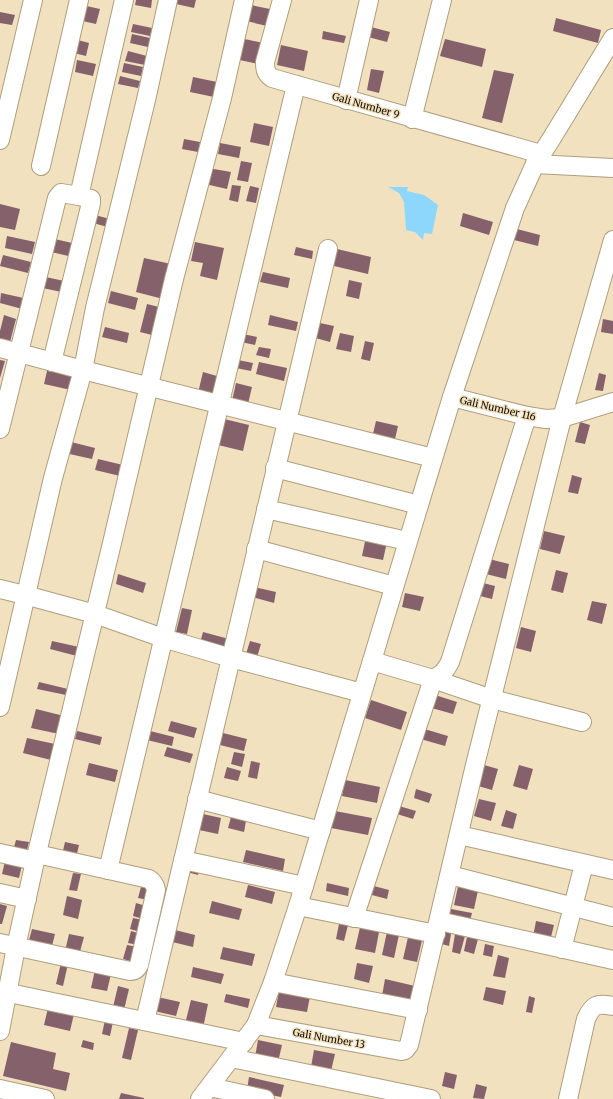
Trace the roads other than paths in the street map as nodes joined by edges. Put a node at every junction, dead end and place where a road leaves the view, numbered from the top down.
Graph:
1 (33, 0) edge
2 (79, 0) edge
3 (124, 0) edge
4 (168, 0) edge
5 (244, 0) edge
6 (282, 0) edge
7 (369, 0) edge
8 (442, 0) edge
9 (613, 38) edge
10 (296, 85) junction
11 (346, 100) junction
12 (412, 119) junction
13 (0, 140) edge
14 (538, 159) junction
15 (41, 166) dead end
16 (613, 168) edge
17 (79, 196) junction
18 (613, 240) edge
19 (328, 249) dead end
20 (0, 348) edge
21 (18, 353) junction
22 (52, 362) junction
23 (83, 370) junction
24 (149, 387) junction
25 (452, 397) junction
26 (613, 402) edge
27 (219, 404) junction
28 (527, 416) junction
29 (562, 418) junction
30 (286, 421) junction
31 (0, 429) edge
32 (433, 458) junction
33 (276, 468) junction
34 (419, 505) junction
35 (266, 509) junction
36 (407, 541) junction
37 (256, 549) junction
38 (394, 586) junction
39 (0, 590) edge
40 (25, 595) junction
41 (95, 614) junction
42 (163, 638) junction
43 (231, 658) junction
44 (372, 661) junction
45 (433, 679) junction
46 (362, 693) junction
47 (492, 699) junction
48 (0, 707) edge
49 (582, 722) dead end
50 (197, 799) junction
51 (321, 830) junction
52 (459, 836) junction
53 (0, 853) edge
54 (36, 857) junction
55 (183, 860) junction
56 (584, 864) junction
57 (108, 870) junction
58 (613, 870) edge
59 (450, 875) junction
60 (304, 886) junction
61 (0, 894) edge
62 (27, 899) junction
63 (298, 906) junction
64 (573, 906) junction
65 (613, 917) edge
66 (354, 918) junction
67 (437, 928) junction
68 (8, 945) edge
69 (562, 949) junction
70 (613, 960) edge
71 (273, 982) junction
72 (4, 992) edge
73 (613, 1006) edge
74 (418, 1010) junction
75 (145, 1021) junction
76 (256, 1025) junction
77 (0, 1032) edge
78 (244, 1042) junction
79 (231, 1058) junction
80 (0, 1089) edge
81 (205, 1093) edge
82 (45, 1099) edge
83 (265, 1099) edge
84 (431, 1099) edge
85 (568, 1099) edge

1 - 13 street
2 - 15 street
3 - 17 street
4 - 23 street
5 - 24 street
6 - 10 street, Gali Number 9
7 - 11 street
8 - 12 street
9 - 14 street
10 - 11 street, Gali Number 9
10 - 27 street
11 - 12 street, Gali Number 9
12 - 14 street, Gali Number 9
14 - 16 street, Gali Number 9
14 - 25 street
17 - 21 street
17 - 22 street
18 - 29 street
19 - 30 street
20 - 21 street
21 - 22 street
21 - 31 street
22 - 23 street
23 - 24 street
23 - 40 street
24 - 27 street
24 - 41 street
25 - 28 street, Gali Number 116
25 - 32 street
26 - 29 street, Gali Number 116
27 - 30 street
27 - 42 street
28 - 29 street, Gali Number 116
28 - 45 street
29 - 47 street
30 - 32 street
30 - 33 street
32 - 34 street
33 - 34 street
33 - 35 street
34 - 36 street
35 - 36 street
35 - 37 street
36 - 38 street
37 - 38 street
37 - 43 street
38 - 44 street
39 - 40 street
40 - 41 street
40 - 48 street
41 - 42 street
41 - 54 street
42 - 43 street
42 - 57 street
43 - 46 street
43 - 50 street
44 - 45 street
44 - 46 street
45 - 47 street
45 - 66 street
46 - 51 street
47 - 49 street
47 - 52 street
50 - 51 street
50 - 55 street
51 - 60 street
52 - 56 street
52 - 59 street
53 - 54 street
54 - 57 street
54 - 62 street
55 - 60 street
55 - 75 street
56 - 58 street
56 - 64 street
57 - 68 street
59 - 64 street
59 - 67 street
60 - 63 street
61 - 62 street
62 - 68 street
63 - 66 street
63 - 71 street
64 - 65 street
64 - 69 street
66 - 67 street
67 - 69 street
67 - 74 street
68 - 72 street
69 - 70 street
71 - 74 street
71 - 76 street
72 - 75 street
72 - 77 street
73 - 85 street
74 - 76 street, Gali Number 13
75 - 78 street
76 - 78 street
78 - 79 street
79 - 81 street
79 - 84 street
80 - 82 street
81 - 83 street

